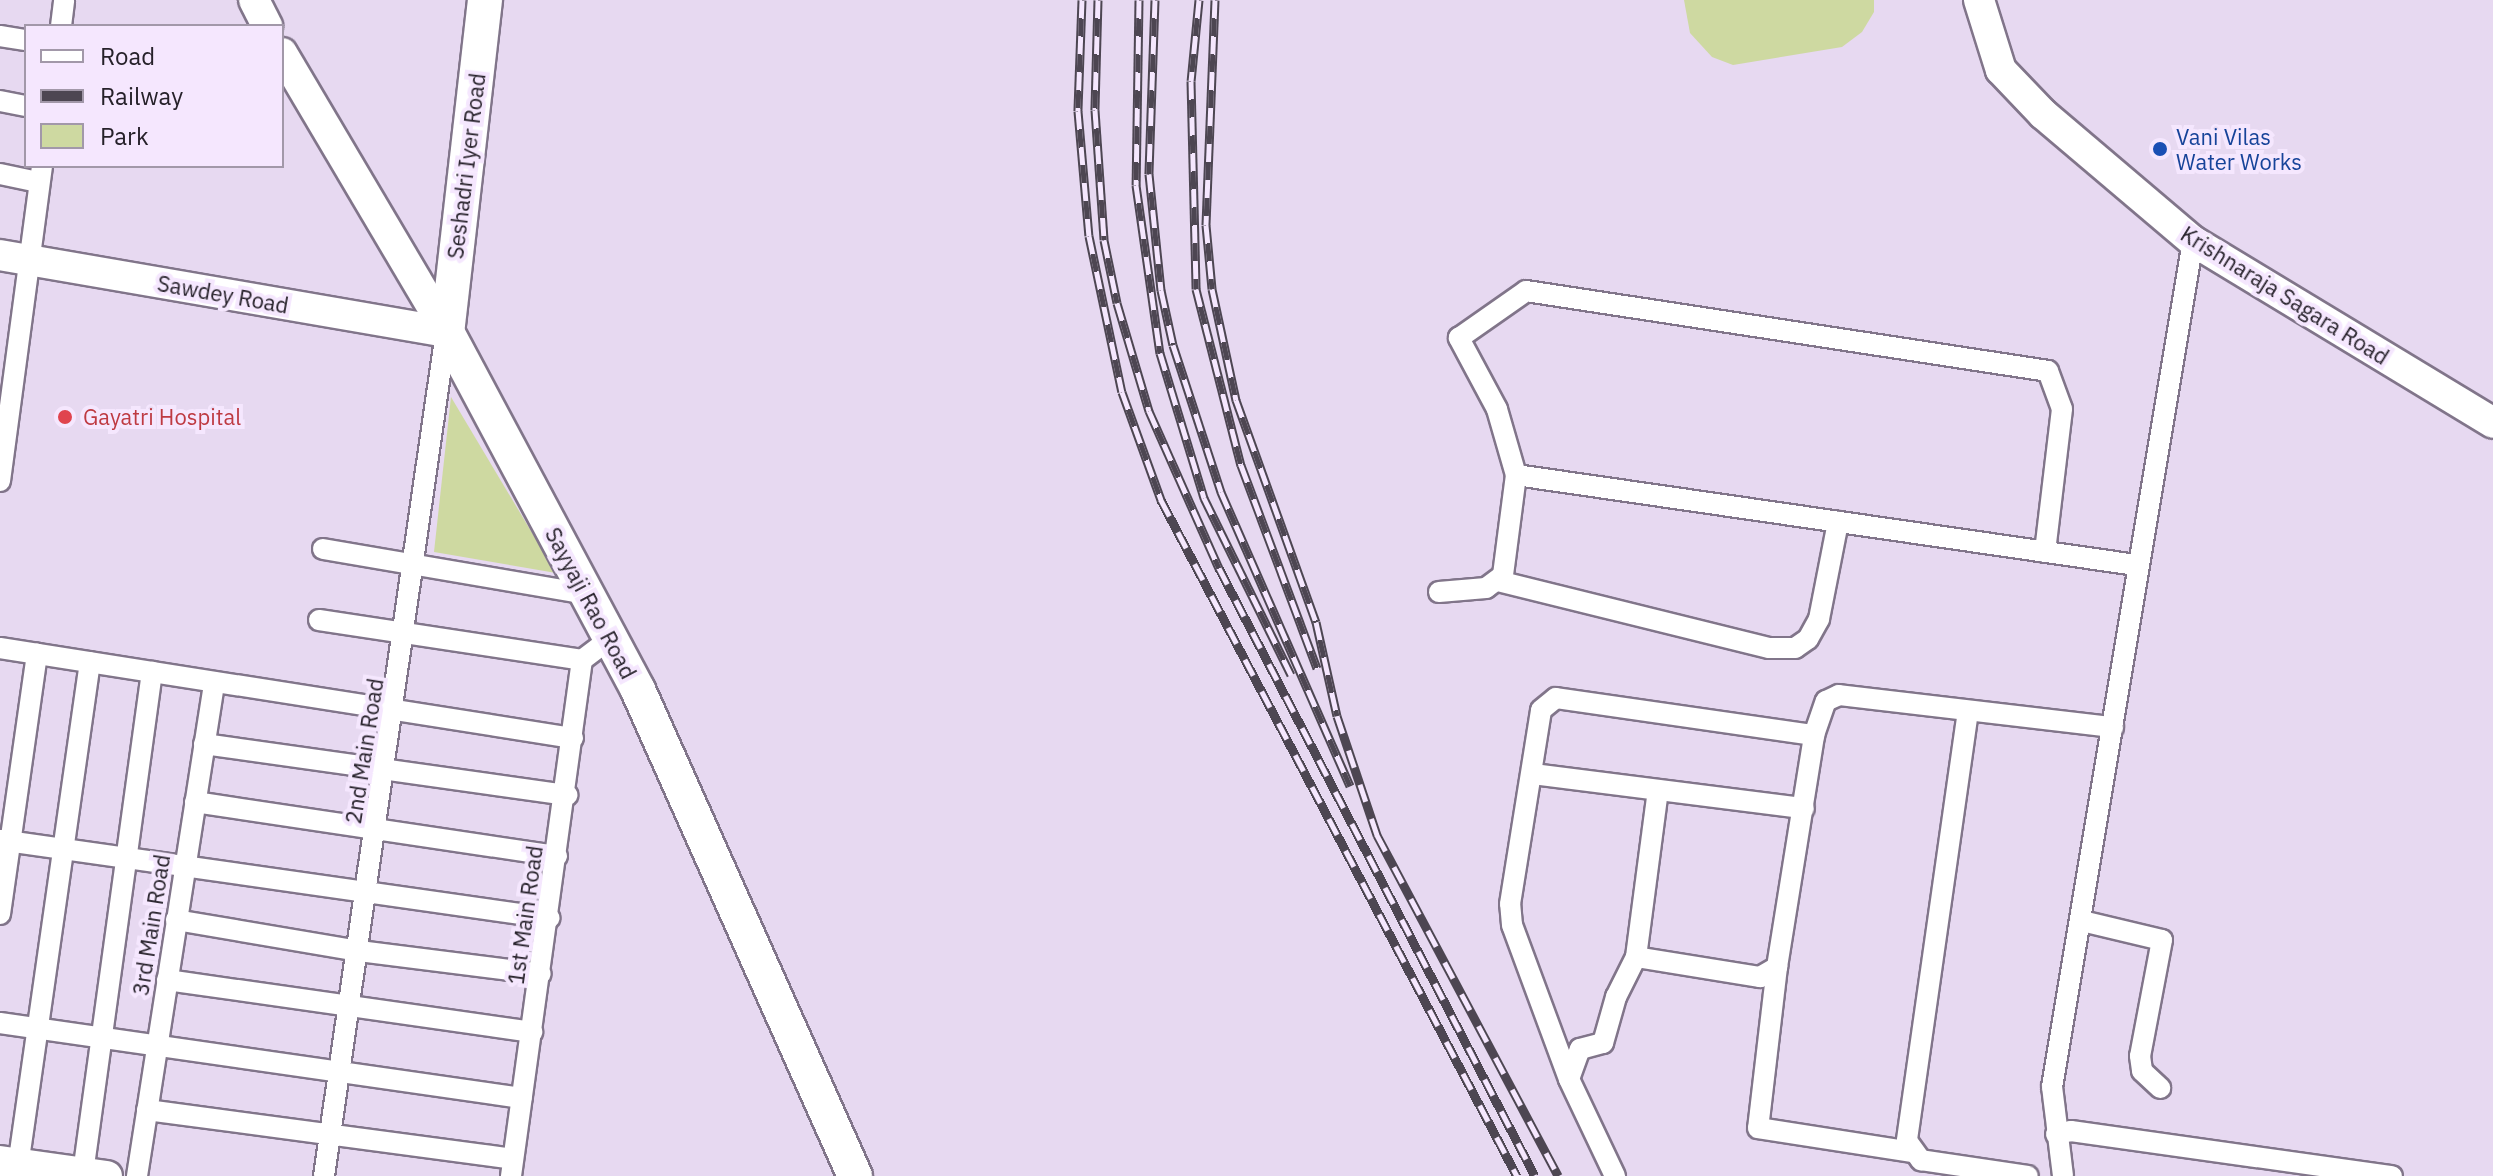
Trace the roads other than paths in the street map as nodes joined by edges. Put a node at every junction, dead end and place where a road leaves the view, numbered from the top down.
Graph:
1 (64, 0) edge
2 (254, 0) edge
3 (485, 0) edge
4 (1979, 0) edge
5 (61, 24) edge
6 (266, 24) edge
7 (0, 36) edge
8 (24, 40) edge
9 (284, 59) edge
10 (293, 84) edge
11 (0, 101) edge
12 (24, 106) edge
13 (0, 174) edge
14 (40, 174) edge
15 (2193, 241) junction
16 (0, 255) edge
17 (32, 261) junction
18 (447, 332) junction
19 (2493, 423) edge
20 (1516, 475) junction
21 (0, 481) edge
22 (1838, 522) junction
23 (323, 549) dead end
24 (2045, 552) junction
25 (415, 562) junction
26 (2136, 565) junction
27 (1498, 581) junction
28 (1439, 592) dead end
29 (586, 594) junction
30 (319, 620) dead end
31 (406, 637) junction
32 (609, 640) junction
33 (0, 648) edge
34 (37, 654) junction
35 (582, 660) junction
36 (90, 662) junction
37 (152, 672) junction
38 (214, 682) junction
39 (393, 711) junction
40 (1968, 711) junction
41 (2113, 727) junction
42 (1814, 735) junction
43 (573, 738) junction
44 (204, 744) junction
45 (387, 769) junction
46 (1533, 774) junction
47 (1658, 790) junction
48 (567, 795) junction
49 (195, 802) junction
50 (1804, 808) junction
51 (376, 829) junction
52 (6, 841) edge
53 (63, 848) junction
54 (557, 856) junction
55 (127, 857) junction
56 (184, 865) junction
57 (369, 893) junction
58 (0, 914) edge
59 (549, 918) junction
60 (176, 920) junction
61 (2082, 921) junction
62 (359, 951) junction
63 (1636, 957) junction
64 (1777, 967) junction
65 (541, 974) junction
66 (167, 980) junction
67 (352, 1007) junction
68 (0, 1023) edge
69 (37, 1028) junction
70 (532, 1032) junction
71 (101, 1036) junction
72 (157, 1044) junction
73 (342, 1070) junction
74 (1569, 1079) junction
75 (2160, 1088) dead end
76 (522, 1098) junction
77 (147, 1110) junction
78 (330, 1134) junction
79 (2056, 1134) junction
80 (1911, 1152) junction
81 (11, 1167) edge
82 (512, 1168) edge
83 (2334, 1172) edge
84 (95, 1174) edge
85 (137, 1176) edge
86 (324, 1176) edge
87 (855, 1176) edge
88 (1615, 1176) edge
89 (2028, 1176) edge
90 (2063, 1176) edge
91 (2392, 1176) edge

1 - 5 street
2 - 6 main road
3 - 18 main road, Seshadri Iyer Road
4 - 15 main road, Krishnaraja Sagara Road
7 - 8 street
9 - 10 main road, Sayyaji Rao Road
10 - 18 main road, Sayyaji Rao Road
11 - 12 street
13 - 14 street
14 - 17 street
15 - 19 main road, Krishnaraja Sagara Road
15 - 26 street
16 - 17 main road, Sawdey Road
17 - 18 main road, Sawdey Road
17 - 21 street
18 - 25 street, 2nd Main Road
18 - 29 main road, Sayyaji Rao Road
20 - 22 street
20 - 24 street
20 - 27 street
22 - 24 street
22 - 27 street
23 - 25 street
24 - 26 street
25 - 29 street
25 - 31 street, 2nd Main Road
26 - 41 street
27 - 28 street
29 - 32 main road, Sayyaji Rao Road
30 - 31 street
31 - 35 street
31 - 39 street, 2nd Main Road
32 - 35 street
32 - 87 main road, Sayyaji Rao Road
33 - 34 street
34 - 36 street
34 - 52 street
35 - 43 street, 1st Main Road
36 - 37 street
36 - 53 street
37 - 38 street
37 - 55 street
38 - 39 street
38 - 44 street, 3rd Main Road
39 - 43 street
39 - 45 street, 2nd Main Road
40 - 41 street
40 - 42 street
40 - 80 street
41 - 61 street
42 - 46 street
42 - 50 street
43 - 48 street, 1st Main Road
44 - 45 street
44 - 49 street, 3rd Main Road
45 - 48 street
45 - 51 street, 2nd Main Road
46 - 47 street
46 - 74 street
47 - 50 street
47 - 63 street
48 - 54 street, 1st Main Road
49 - 51 street
49 - 56 street, 3rd Main Road
50 - 64 street
51 - 54 street
51 - 57 street, 2nd Main Road
52 - 53 street
52 - 58 street
53 - 55 street
53 - 69 street
54 - 59 street, 1st Main Road
55 - 56 street
55 - 71 street
56 - 57 street
56 - 60 street, 3rd Main Road
57 - 59 street
57 - 62 street, 2nd Main Road
59 - 65 street, 1st Main Road
60 - 62 street
60 - 66 street, 3rd Main Road
61 - 75 street
61 - 79 street
62 - 65 street
62 - 67 street, 2nd Main Road
63 - 64 street
63 - 74 street
64 - 80 street
65 - 70 street, 1st Main Road
66 - 67 street
66 - 72 street, 3rd Main Road
67 - 70 street
67 - 73 street, 2nd Main Road
68 - 69 street
69 - 71 street
69 - 81 street
70 - 76 street, 1st Main Road
71 - 72 street
71 - 84 street
72 - 73 street
72 - 77 street, 3rd Main Road
73 - 76 street
73 - 78 street, 2nd Main Road
74 - 88 street
76 - 82 street, 1st Main Road
77 - 78 street
77 - 85 street, 3rd Main Road
78 - 82 street
78 - 86 street, 2nd Main Road
79 - 83 street
79 - 90 street
80 - 89 street
81 - 84 main road
83 - 91 street

